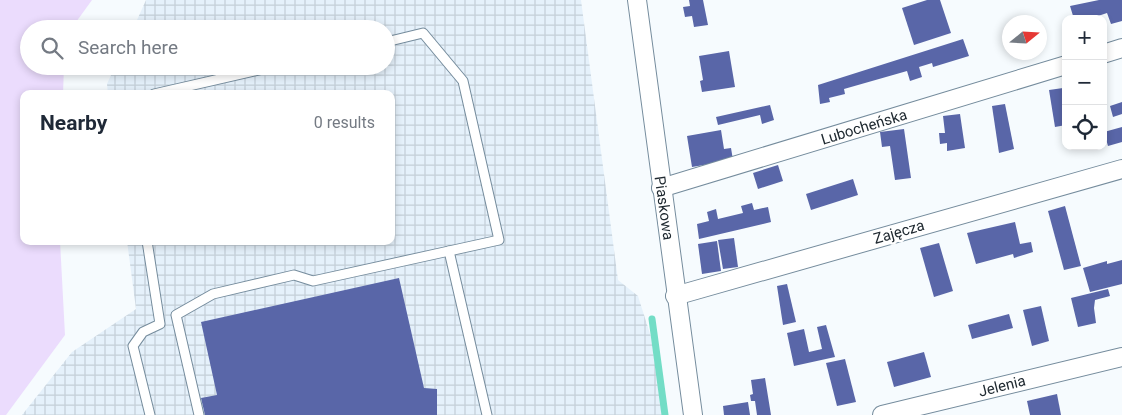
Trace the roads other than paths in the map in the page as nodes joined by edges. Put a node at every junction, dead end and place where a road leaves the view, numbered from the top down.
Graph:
1 (637, 0) edge
2 (395, 40) edge
3 (1122, 48) edge
4 (1107, 53) edge
5 (1062, 66) edge
6 (237, 75) edge
7 (171, 90) edge
8 (1122, 169) edge
9 (661, 188) junction
10 (148, 245) edge
11 (449, 251) junction
12 (676, 296) junction
13 (176, 315) junction
14 (160, 324) junction
15 (1122, 357) edge
16 (150, 415) edge
17 (199, 415) edge
18 (487, 415) edge
19 (693, 415) edge
20 (882, 415) edge

1 - 9 street, Piaskowa
2 - 11 lane
3 - 4 street
5 - 9 street, Lubocheńska
6 - 7 lane
8 - 12 street, Zajęcza
9 - 12 street, Piaskowa
10 - 14 lane
11 - 13 lane
11 - 18 lane
12 - 19 street, Piaskowa
13 - 14 lane
13 - 17 lane
14 - 16 lane
15 - 20 street, Jelenia

